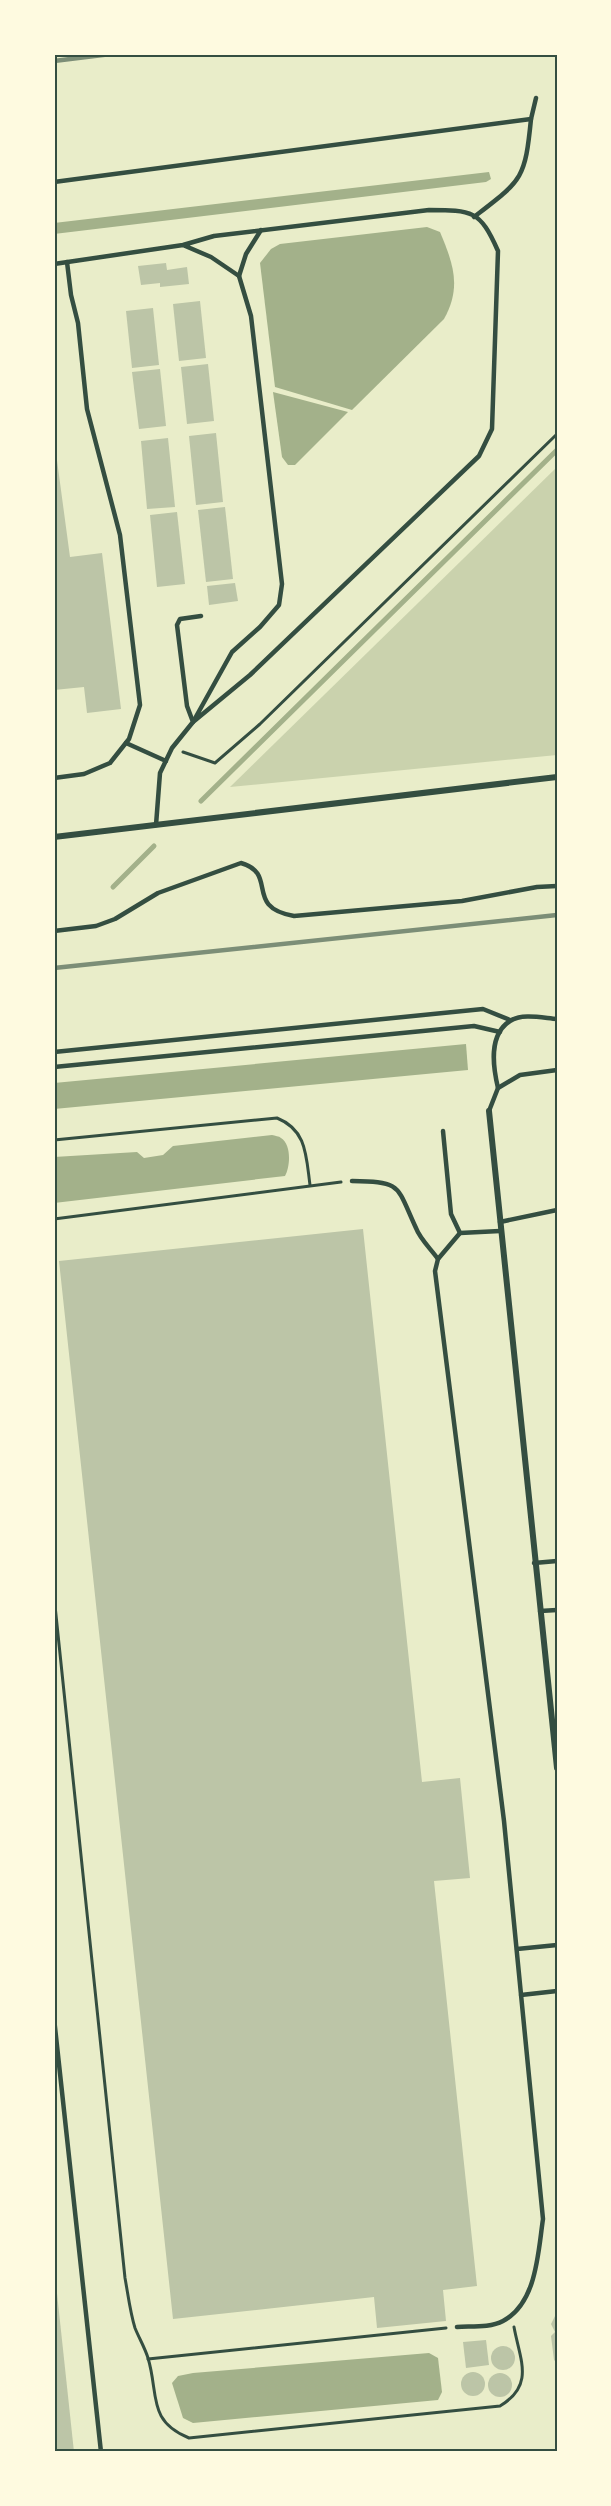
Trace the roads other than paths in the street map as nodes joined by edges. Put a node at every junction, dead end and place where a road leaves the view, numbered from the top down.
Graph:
1 (536, 98) dead end
2 (531, 118) junction
3 (54, 182) edge
4 (474, 217) junction
5 (261, 230) junction
6 (183, 245) junction
7 (67, 262) junction
8 (54, 264) edge
9 (239, 276) junction
10 (201, 616) dead end
11 (193, 722) junction
12 (126, 743) junction
13 (166, 761) junction
14 (557, 777) edge
15 (54, 778) edge
16 (156, 825) junction
17 (54, 837) edge
18 (557, 886) edge
19 (54, 931) edge
20 (557, 1019) edge
21 (510, 1020) junction
22 (500, 1032) junction
23 (54, 1052) edge
24 (54, 1067) edge
25 (557, 1070) edge
26 (498, 1088) junction
27 (489, 1111) joint
28 (443, 1131) dead end
29 (352, 1181) road end
30 (557, 1210) edge
31 (500, 1222) junction
32 (501, 1231) junction
33 (460, 1233) junction
34 (438, 1258) junction
35 (557, 1561) edge
36 (534, 1563) junction
37 (557, 1610) edge
38 (540, 1611) junction
39 (557, 1768) edge
40 (557, 1945) edge
41 (517, 1948) junction
42 (557, 1991) edge
43 (521, 1995) junction
44 (54, 2018) edge
45 (457, 2327) road end
46 (101, 2452) edge

1 - 2 lane
2 - 3 lane
2 - 4 lane
4 - 5 lane
4 - 11 lane
5 - 6 lane
5 - 9 lane
6 - 7 lane
6 - 9 lane
7 - 8 lane
7 - 12 lane
9 - 11 lane
10 - 11 lane
11 - 13 lane
12 - 13 lane
12 - 15 lane
13 - 16 lane
14 - 16 street
16 - 17 street
18 - 19 lane
20 - 21 lane
21 - 22 lane
21 - 23 lane
22 - 24 lane
22 - 26 lane
25 - 26 lane
26 - 27 lane
27 - 31 street
28 - 33 lane
29 - 34 lane
30 - 31 lane
31 - 32 street
32 - 33 lane
32 - 36 street
33 - 34 lane
34 - 41 lane
35 - 36 lane
36 - 38 street
37 - 38 lane
38 - 39 street
40 - 41 lane
41 - 43 lane
42 - 43 lane
43 - 45 lane
44 - 46 lane

